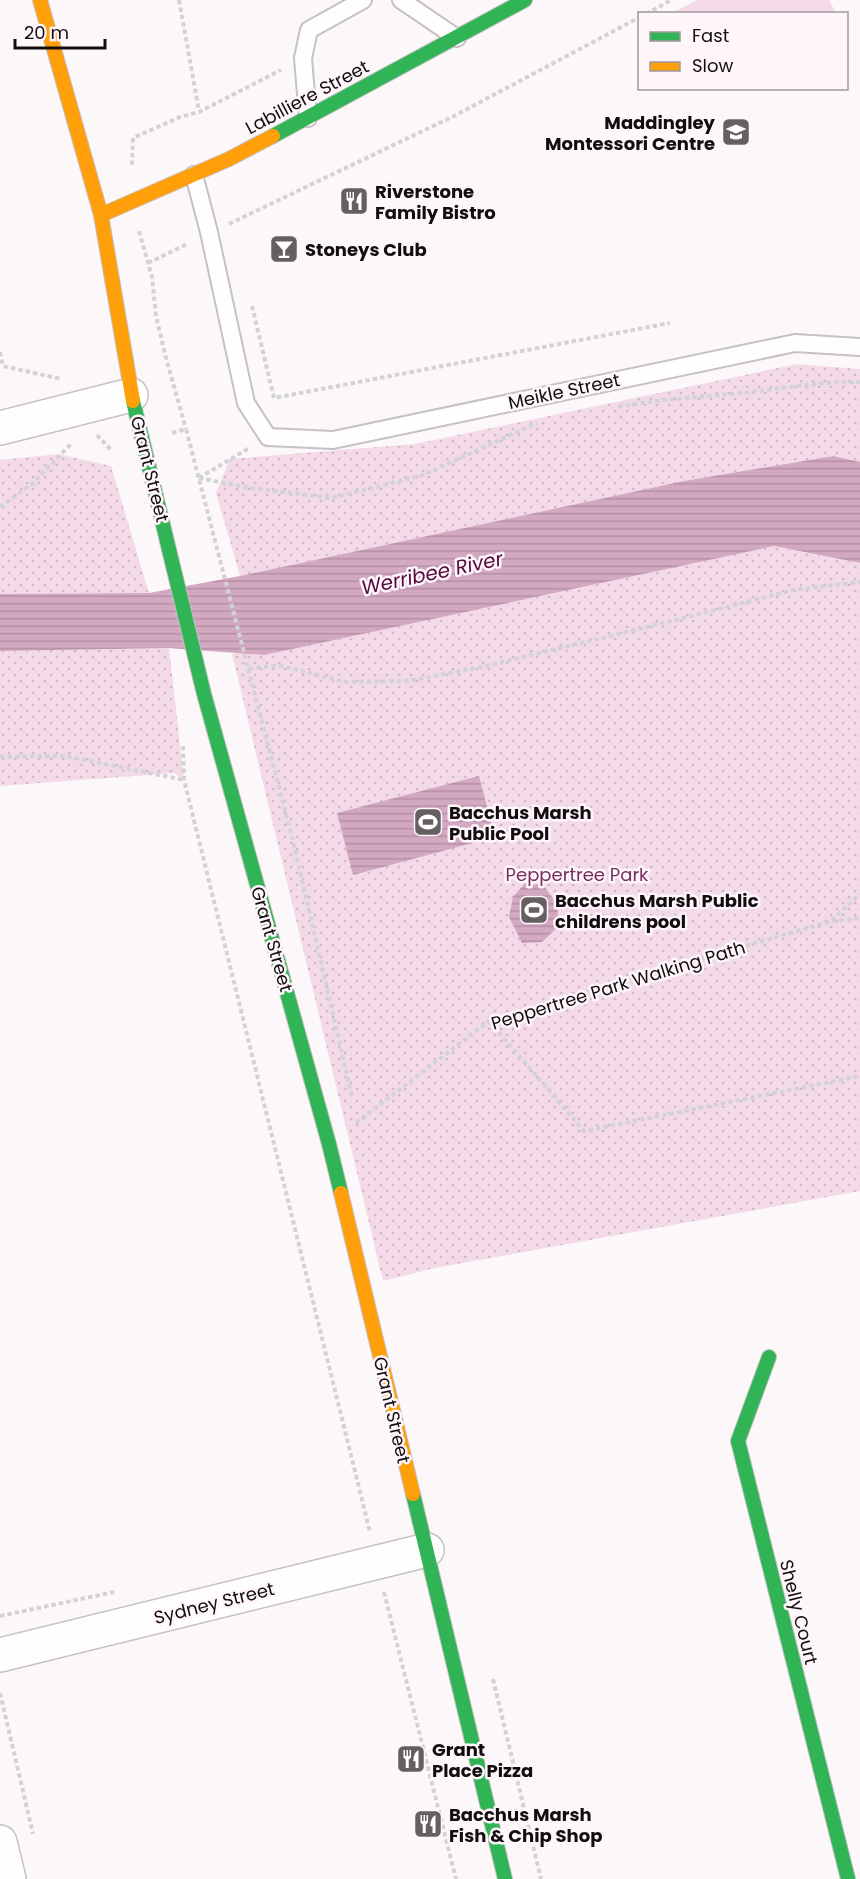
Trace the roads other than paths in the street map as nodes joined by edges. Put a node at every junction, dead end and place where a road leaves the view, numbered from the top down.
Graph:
1 (40, 0) edge
2 (363, 0) edge
3 (401, 0) edge
4 (525, 0) edge
5 (458, 38) junction
6 (308, 118) junction
7 (194, 175) junction
8 (101, 215) junction
9 (860, 347) edge
10 (131, 395) junction
11 (0, 428) edge
12 (769, 1357) dead end
13 (427, 1550) junction
14 (0, 1655) edge
15 (0, 1842) edge
16 (9, 1879) edge
17 (506, 1879) edge
18 (848, 1879) edge

1 - 8 main road, Grant Street
2 - 6 lane
3 - 5 lane
4 - 5 main road, Labilliere Street
5 - 6 main road, Labilliere Street
6 - 7 main road, Labilliere Street
7 - 8 main road, Labilliere Street
7 - 9 lane, Meikle Street
8 - 10 main road, Grant Street
10 - 11 street
10 - 13 main road, Grant Street
12 - 18 main road, Shelly Court
13 - 14 street, Sydney Street
13 - 17 main road, Grant Street
15 - 16 street

